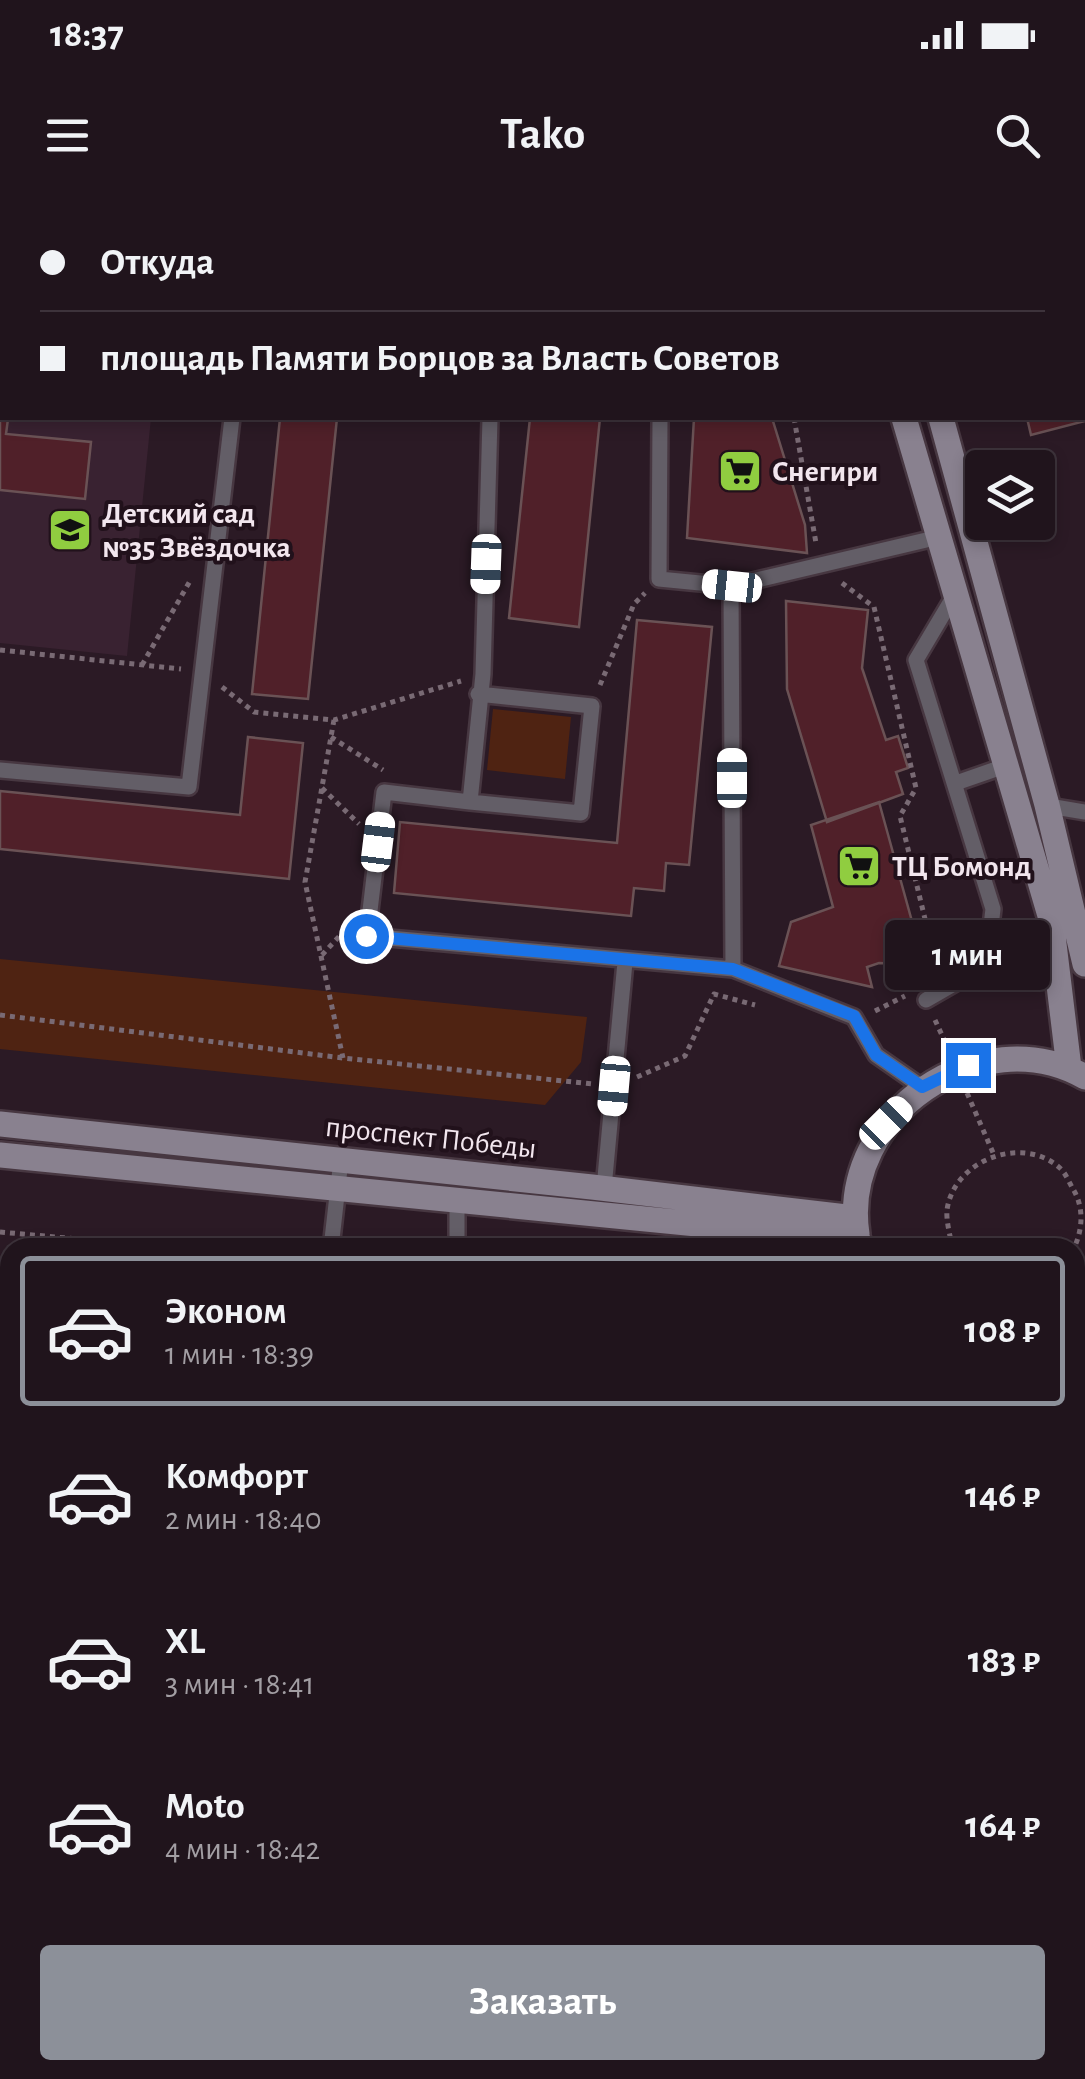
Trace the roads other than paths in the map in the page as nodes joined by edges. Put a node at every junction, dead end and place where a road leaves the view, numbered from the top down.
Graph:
1 (232, 420) edge
2 (490, 420) edge
3 (660, 420) edge
4 (905, 420) edge
5 (942, 420) edge
6 (938, 537) junction
7 (732, 586) junction
8 (954, 596) junction
9 (478, 694) junction
10 (1005, 766) junction
11 (0, 770) edge
12 (956, 783) junction
13 (1015, 800) junction
14 (470, 802) junction
15 (1048, 805) junction
16 (1085, 812) edge
17 (625, 962) junction
18 (1085, 964) edge
19 (733, 969) junction
20 (924, 994) road end
21 (1077, 1072) edge
22 (922, 1087) junction
23 (0, 1124) edge
24 (0, 1155) edge
25 (341, 1160) junction
26 (338, 1188) junction
27 (604, 1188) junction
28 (456, 1200) junction
29 (857, 1235) edge
30 (332, 1238) edge
31 (457, 1238) edge

1 - 11 lane
2 - 9 lane
3 - 7 lane
4 - 6 main road
5 - 15 main road
6 - 7 lane
6 - 8 main road
7 - 19 lane
8 - 10 main road
8 - 12 lane
9 - 14 lane
9 - 14 lane
10 - 12 lane
10 - 13 main road
12 - 20 lane
13 - 15 lane
13 - 21 main road
14 - 17 lane
15 - 16 lane
15 - 18 main road
17 - 19 lane
17 - 27 lane
19 - 22 lane
21 - 22 main road
22 - 29 main road
23 - 25 main road, проспект Победы
24 - 26 main road
25 - 26 lane
25 - 27 main road, проспект Победы
26 - 28 main road
26 - 30 lane
27 - 29 main road, проспект Победы
28 - 29 main road
28 - 31 lane

